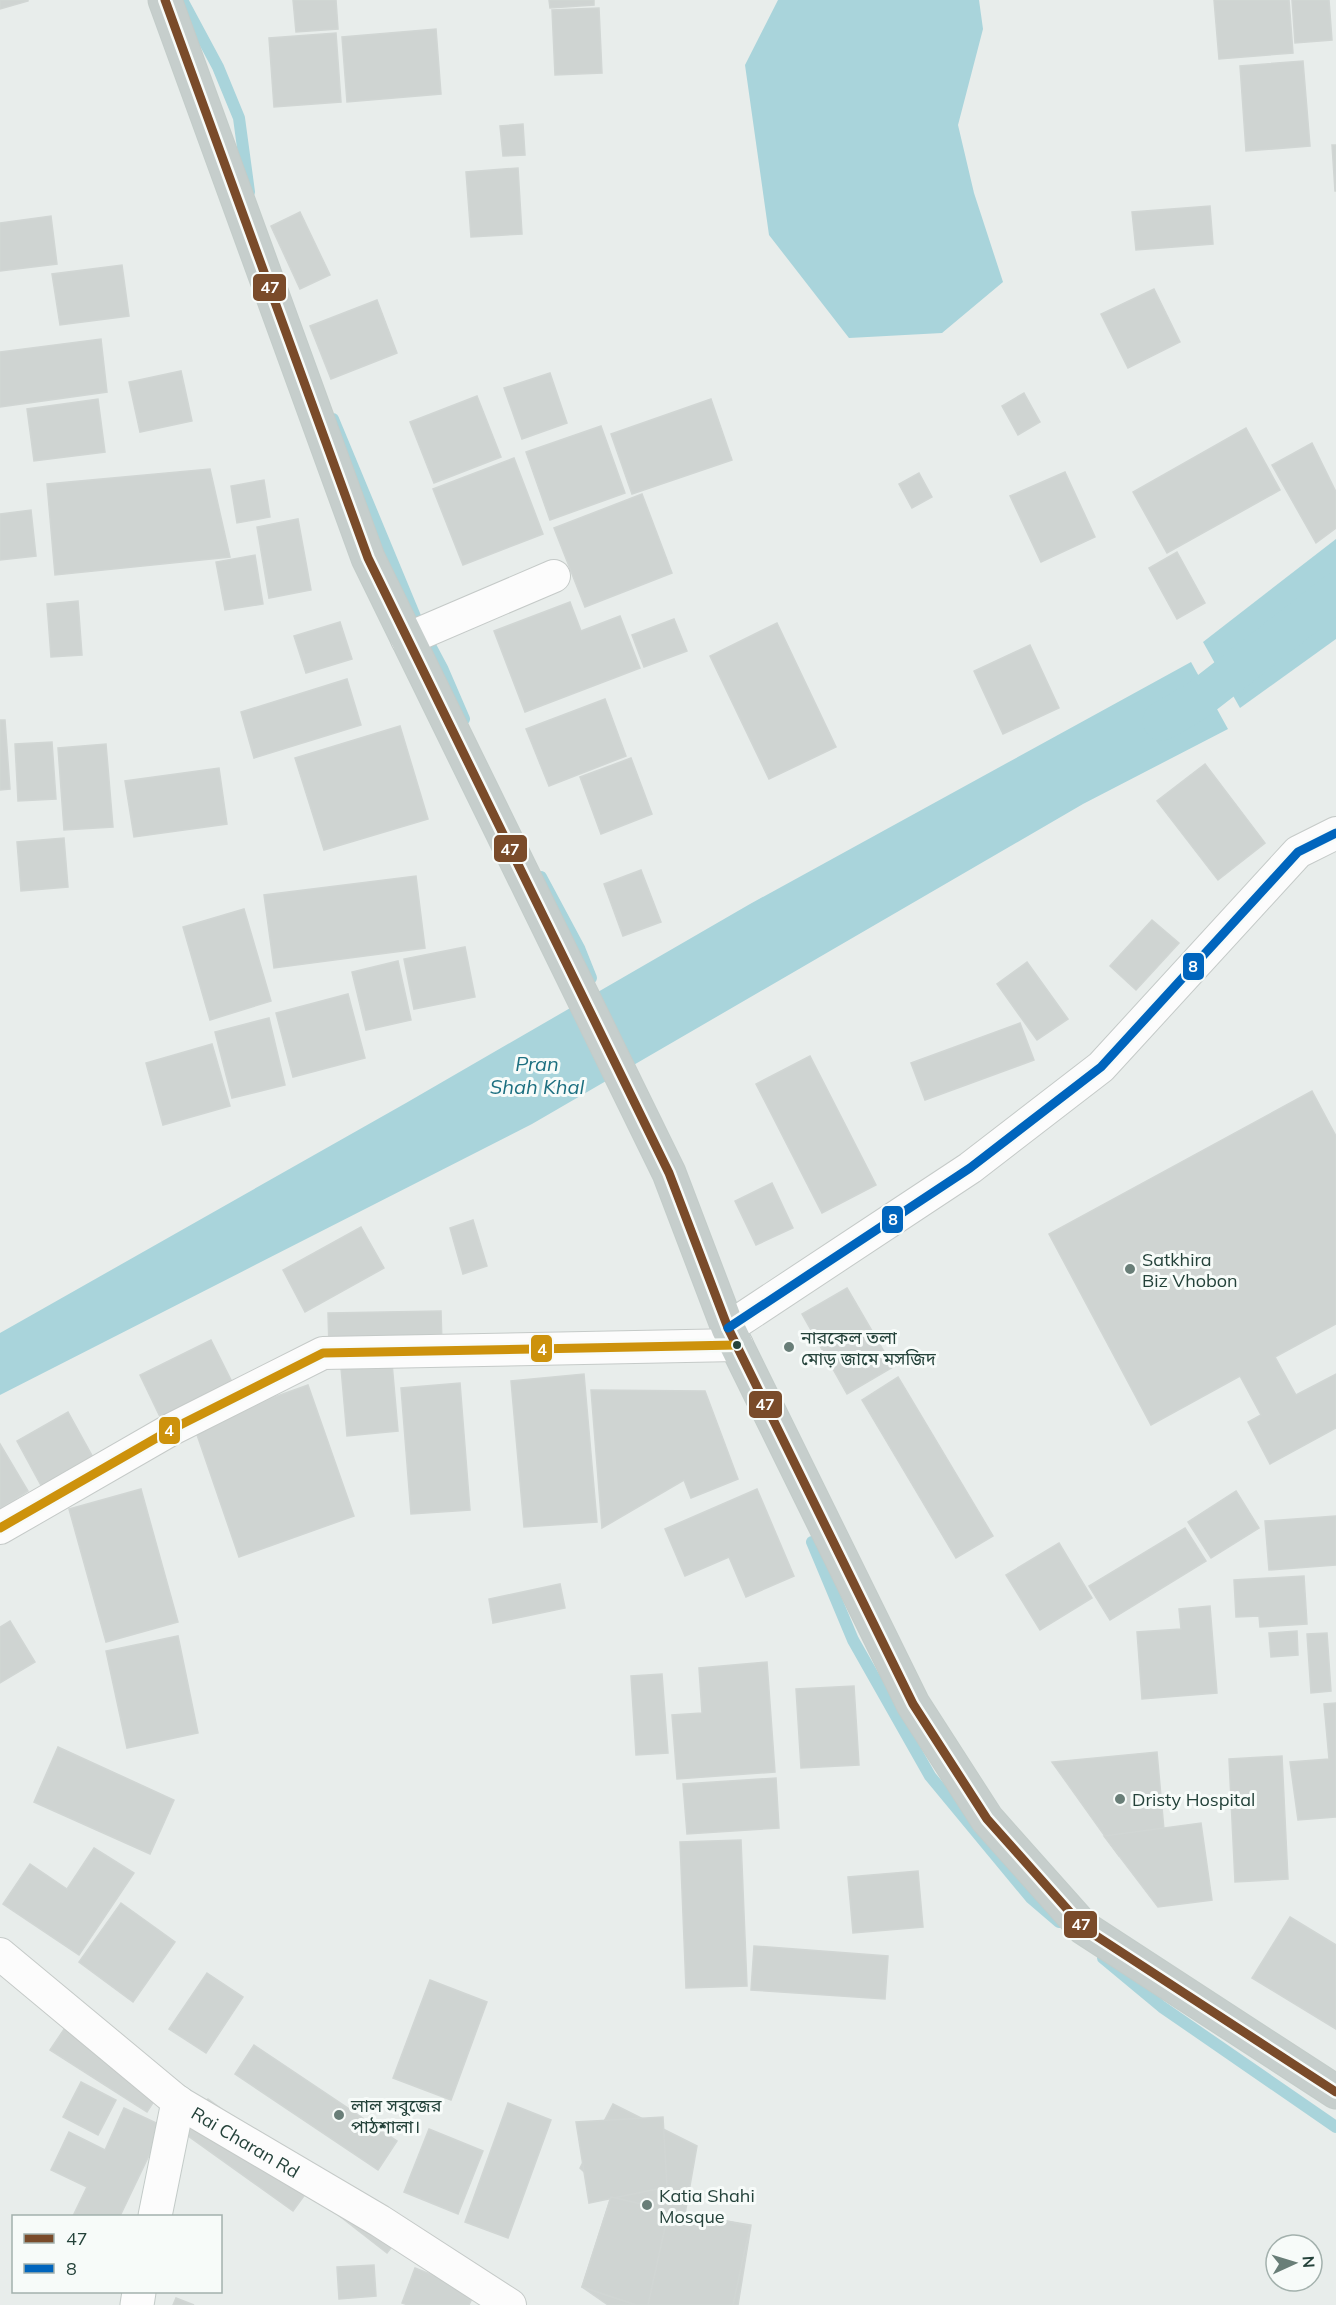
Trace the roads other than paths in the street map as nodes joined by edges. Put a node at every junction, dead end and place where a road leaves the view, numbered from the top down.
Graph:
1 (165, 0) edge
2 (554, 576) dead end
3 (407, 639) junction
4 (1336, 833) edge
5 (733, 1336) junction
6 (0, 1528) edge
7 (0, 1954) edge
8 (1336, 2092) edge
9 (178, 2102) junction
10 (155, 2215) edge
11 (510, 2305) edge

1 - 3 highway
2 - 3 street
3 - 5 highway
4 - 5 street
5 - 6 street
5 - 8 highway
7 - 9 street, Rai Charan Rd
9 - 10 main road
9 - 11 street, Rai Charan Rd

